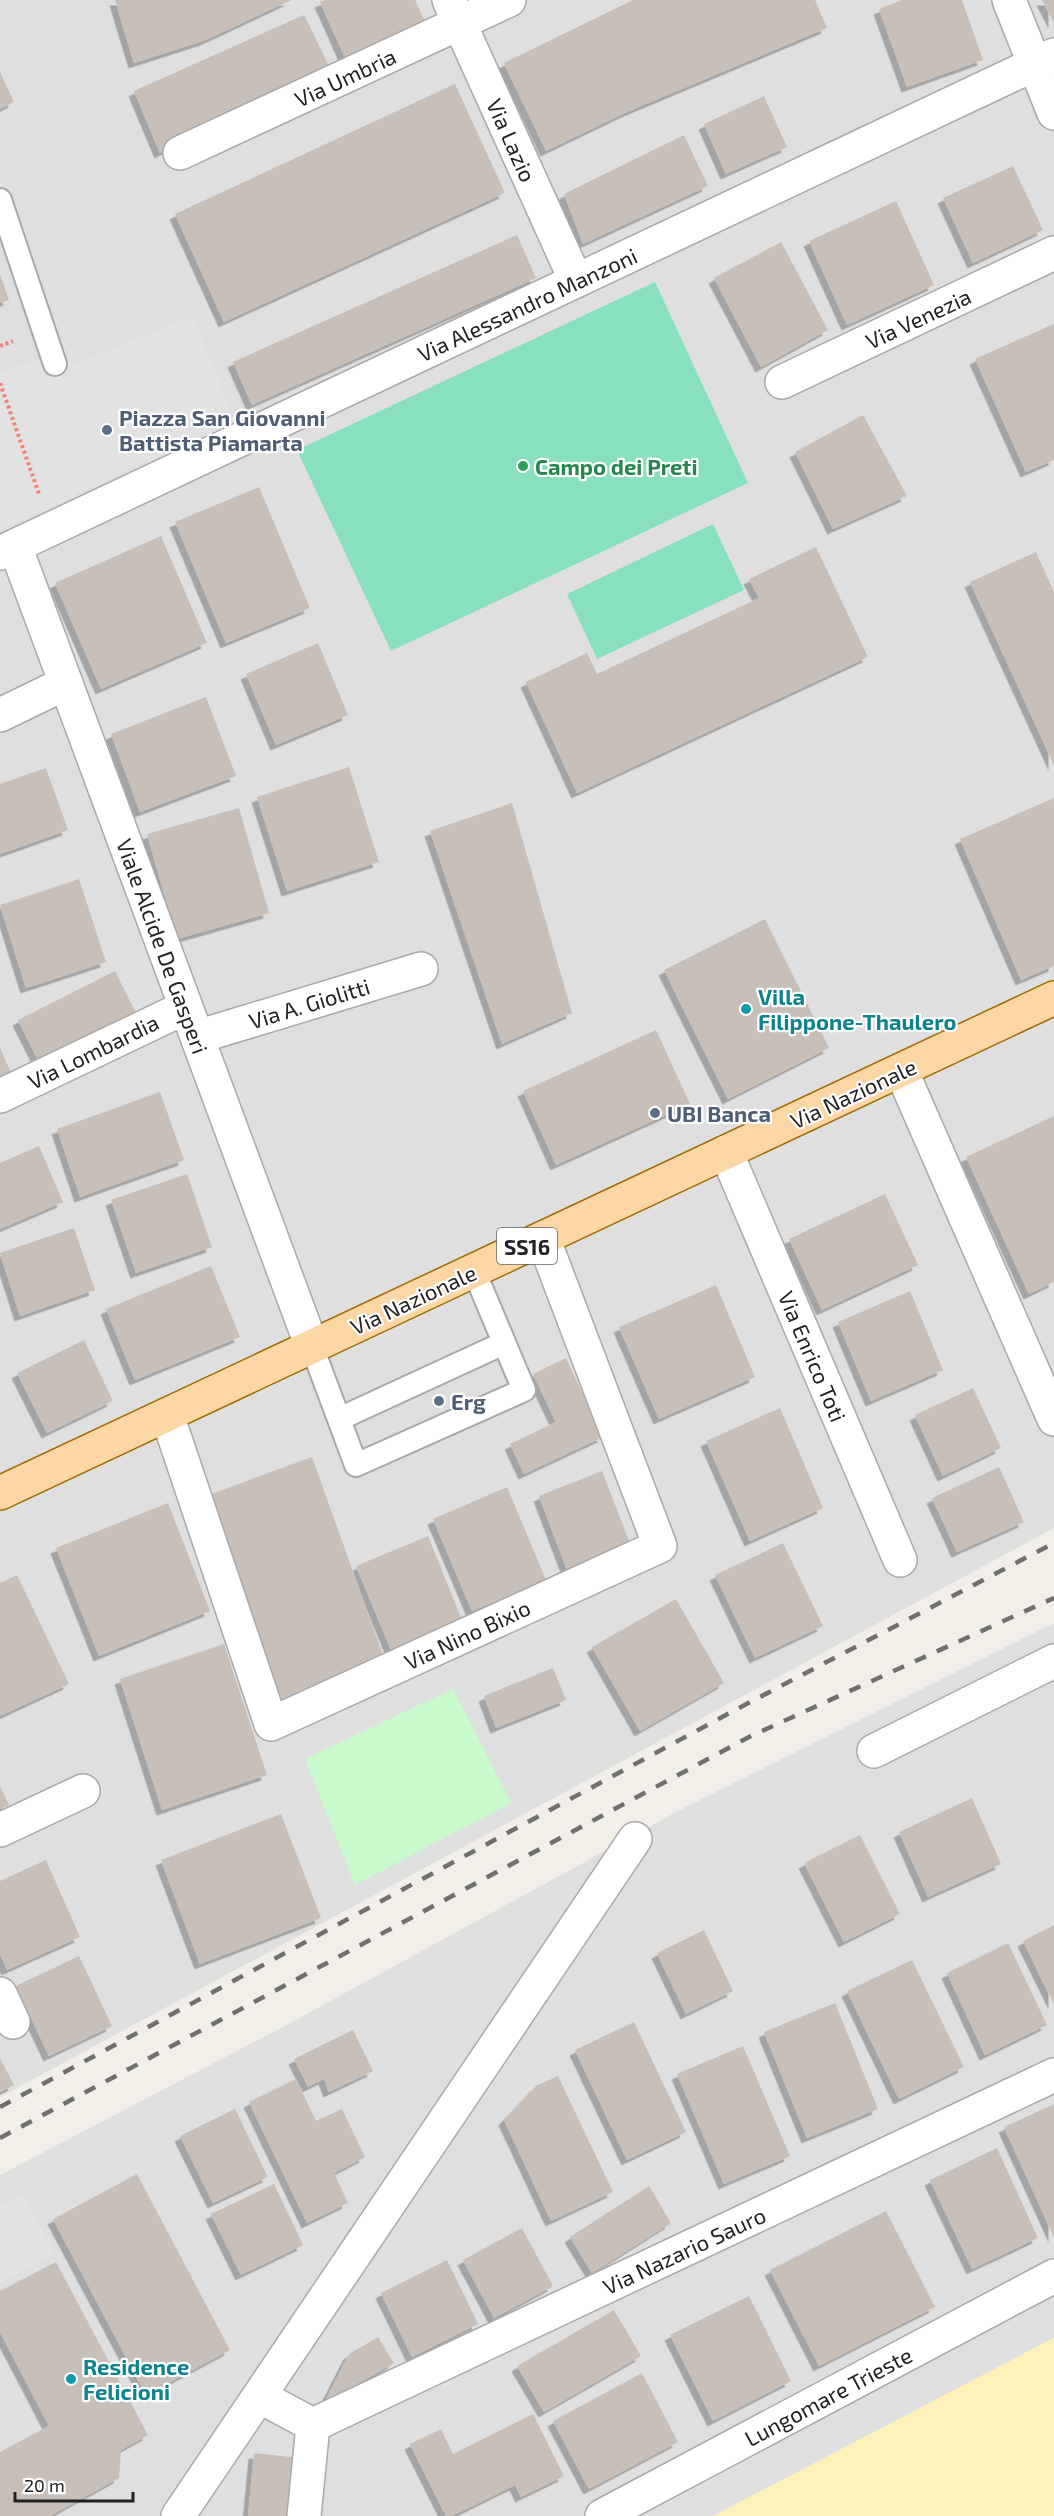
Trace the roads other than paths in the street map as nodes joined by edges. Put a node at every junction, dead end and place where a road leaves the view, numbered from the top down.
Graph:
1 (509, 0) edge
2 (1009, 0) edge
3 (454, 12) edge
4 (1044, 59) edge
5 (1054, 113) edge
6 (180, 153) dead end
7 (0, 200) edge
8 (1054, 253) edge
9 (576, 281) junction
10 (55, 364) dead end
11 (782, 382) dead end
12 (8, 550) edge
13 (66, 683) junction
14 (0, 715) edge
15 (421, 969) dead end
16 (1054, 998) edge
17 (186, 1007) junction
18 (197, 1037) junction
19 (901, 1070) junction
20 (0, 1095) edge
21 (726, 1152) junction
22 (543, 1238) junction
23 (474, 1271) junction
24 (504, 1343) junction
25 (312, 1347) junction
26 (167, 1415) junction
27 (339, 1419) junction
28 (1054, 1419) edge
29 (0, 1493) edge
30 (900, 1560) dead end
31 (1054, 1661) edge
32 (874, 1751) dead end
33 (82, 1791) dead end
34 (0, 1830) edge
35 (635, 1839) dead end
36 (1054, 2075) edge
37 (1054, 2276) edge
38 (259, 2396) junction
39 (313, 2425) junction
40 (178, 2516) edge
41 (304, 2516) edge
42 (602, 2516) edge

1 - 3 street, Via Umbria
2 - 4 street
3 - 6 street, Via Umbria
3 - 9 street, Via Lazio
4 - 5 street
4 - 9 street, Via Alessandro Manzoni
7 - 10 lane
8 - 11 street, Via Venezia
9 - 12 street, Via Alessandro Manzoni
12 - 13 street, Viale Alcide De Gasperi
13 - 14 street
13 - 17 street, Viale Alcide De Gasperi
15 - 18 street, Via A. Giolitti
16 - 19 main road, Via Nazionale / SS16
17 - 18 street, Viale Alcide De Gasperi
17 - 20 street, Via Lombardia
18 - 25 street, Viale Alcide De Gasperi
19 - 21 main road, Via Nazionale / SS16
19 - 28 street
21 - 22 main road, Via Nazionale / SS16
21 - 30 street, Via Enrico Toti
22 - 23 main road, Via Nazionale / SS16
22 - 26 street, Via Nino Bixio
23 - 24 lane
23 - 25 main road, Via Nazionale / SS16
24 - 27 lane
24 - 27 lane
25 - 26 main road, Via Nazionale / SS16
25 - 27 lane
26 - 29 main road, Via Nazionale / SS16
31 - 32 street
33 - 34 street
35 - 38 street
36 - 39 street, Via Nazario Sauro
37 - 42 street, Lungomare Trieste
38 - 39 street
38 - 40 street
39 - 41 street

